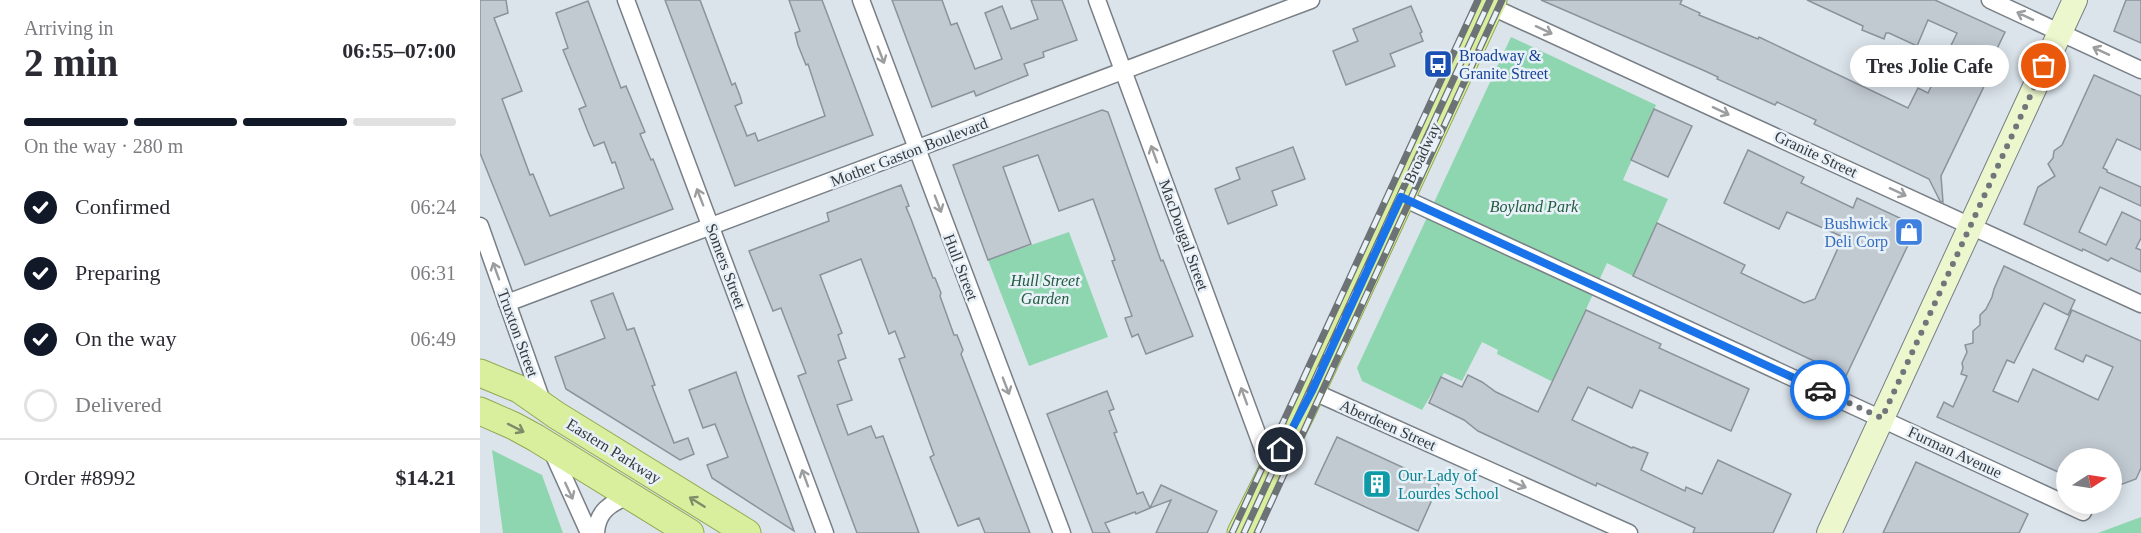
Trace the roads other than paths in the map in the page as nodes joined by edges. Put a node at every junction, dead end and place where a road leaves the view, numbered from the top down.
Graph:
1 (626, 0) edge
2 (861, 0) edge
3 (1097, 0) edge
4 (1311, 0) edge
5 (1990, 0) edge
6 (2075, 0) edge
7 (1492, 3) edge
8 (2060, 33) junction
9 (2141, 70) edge
10 (1124, 71) junction
11 (917, 149) junction
12 (1401, 197) junction
13 (480, 226) edge
14 (711, 226) junction
15 (1971, 226) junction
16 (507, 303) junction
17 (2141, 304) edge
18 (480, 373) edge
19 (1312, 391) junction
20 (543, 405) junction
21 (480, 411) edge
22 (1882, 418) junction
23 (551, 448) junction
24 (1271, 471) junction
25 (629, 496) junction
26 (2056, 499) edge
27 (589, 533) edge
28 (596, 533) edge
29 (690, 533) edge
30 (747, 533) edge
31 (825, 533) edge
32 (1062, 533) edge
33 (1241, 533) edge
34 (1629, 533) edge
35 (1829, 533) edge

14 -> 1 street, Somers Street
2 -> 11 street, Hull Street
3 - 10 street, MacDougal Street
4 - 10 street, Mother Gaston Boulevard
8 -> 5 street
6 - 8 main road
7 - 12 main road, Broadway
7 -> 15 street, Granite Street
9 -> 8 street
8 - 15 main road
10 - 11 street, Mother Gaston Boulevard
24 -> 10 street, MacDougal Street
11 - 14 street, Mother Gaston Boulevard
11 -> 32 street, Hull Street
12 - 19 main road, Broadway
12 - 22 street, Furman Avenue
16 -> 13 street, Truxton Street
14 - 16 street, Mother Gaston Boulevard
31 -> 14 street, Somers Street
15 - 17 street, Granite Street
15 - 22 main road
16 - 20 street, Truxton Street
18 - 20 main road, Eastern Parkway
19 - 24 main road, Broadway
19 -> 34 street, Aberdeen Street
30 -> 20 main road, Eastern Parkway
21 -> 23 main road, Eastern Parkway
22 - 26 street, Furman Avenue
22 - 35 main road
23 - 25 main road, Eastern Parkway
23 -> 27 street
24 - 33 main road, Broadway
25 - 28 street
25 - 29 main road, Eastern Parkway

